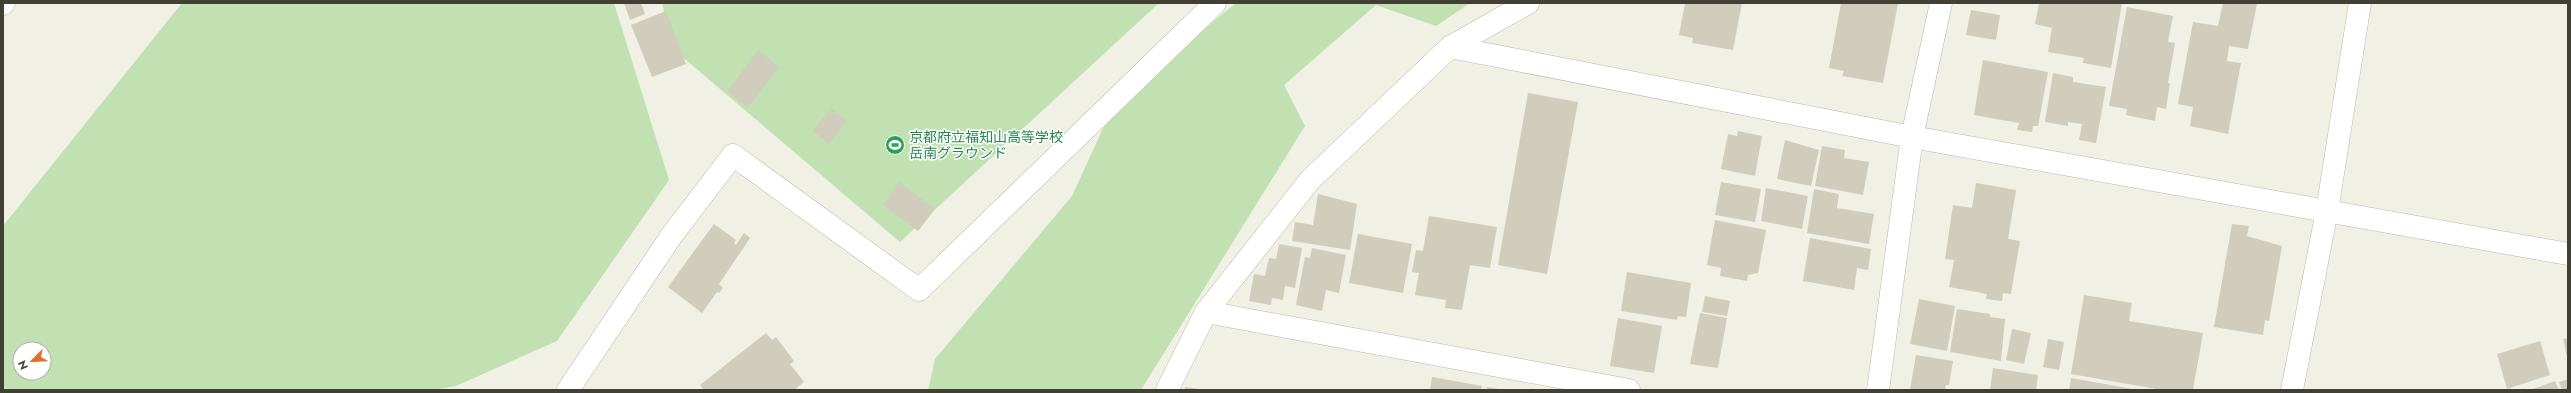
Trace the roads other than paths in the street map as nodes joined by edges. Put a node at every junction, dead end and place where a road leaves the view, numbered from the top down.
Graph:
1 (1215, 3) edge
2 (1528, 3) edge
3 (1941, 3) edge
4 (2360, 3) edge
5 (1450, 47) junction
6 (1912, 137) junction
7 (2327, 211) junction
8 (2568, 254) edge
9 (1206, 312) junction
10 (568, 390) edge
11 (1167, 390) edge
12 (1629, 390) edge
13 (1878, 390) edge
14 (2292, 390) edge

1 - 10 street
2 - 5 street
3 - 6 street
4 - 7 street
5 - 6 street
5 - 9 street
6 - 7 street
6 - 13 street
7 - 8 street
7 - 14 street
9 - 11 street
9 - 12 street

